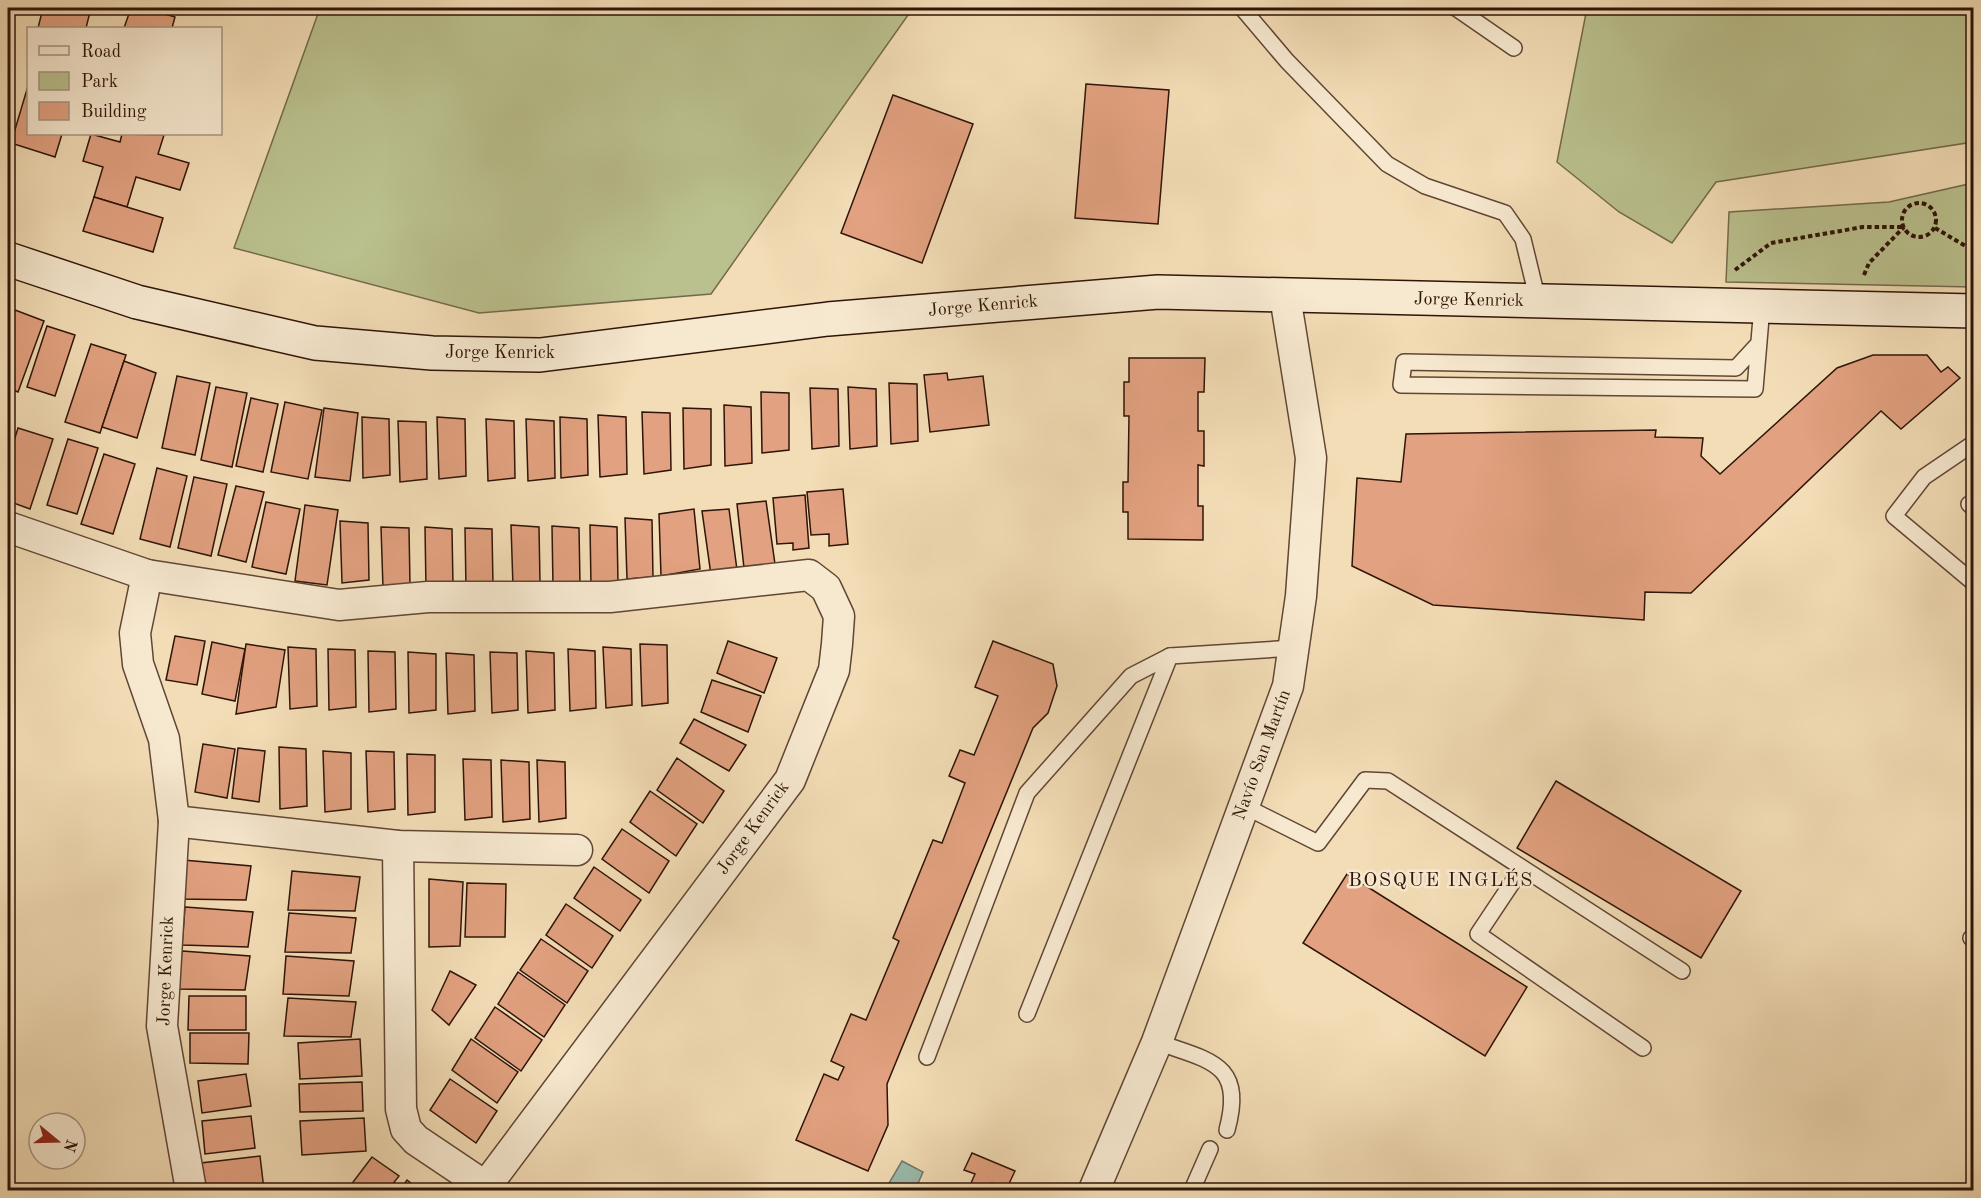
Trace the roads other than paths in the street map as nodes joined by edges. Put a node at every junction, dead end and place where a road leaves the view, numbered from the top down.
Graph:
1 (1242, 8) edge
2 (1456, 8) edge
3 (1514, 48) dead end
4 (8, 259) edge
5 (1285, 296) junction
6 (1538, 301) junction
7 (1762, 306) junction
8 (1974, 311) edge
9 (1759, 343) junction
10 (1974, 443) edge
11 (8, 526) edge
12 (147, 575) junction
13 (1974, 583) edge
14 (1294, 648) junction
15 (1170, 656) junction
16 (1244, 806) junction
17 (174, 820) junction
18 (398, 846) junction
19 (577, 850) dead end
20 (1522, 868) junction
21 (1682, 971) dead end
22 (1027, 1014) dead end
23 (1157, 1042) junction
24 (1643, 1048) dead end
25 (927, 1057) dead end
26 (1227, 1130) dead end
27 (1210, 1149) dead end
28 (485, 1189) edge
29 (191, 1191) edge
30 (1094, 1191) edge
31 (1192, 1191) edge

1 - 6 lane
2 - 3 lane
4 - 5 main road, Jorge Kenrick
5 - 6 main road, Jorge Kenrick
5 - 14 street, Navío San Martín
6 - 7 main road, Jorge Kenrick
7 - 8 main road, Jorge Kenrick
7 - 9 lane
9 - 9 lane
10 - 13 lane
11 - 12 street, Jorge Kenrick
12 - 17 street, Jorge Kenrick
12 - 28 street, Jorge Kenrick
14 - 15 lane
14 - 16 street, Navío San Martín
15 - 22 lane
15 - 25 lane
16 - 20 lane
16 - 23 street, Navío San Martín
17 - 18 street
17 - 29 street, Jorge Kenrick
18 - 19 street
18 - 28 street, Jorge Kenrick
20 - 21 lane
20 - 24 lane
23 - 26 lane
23 - 30 street, Navío San Martín
27 - 31 lane

